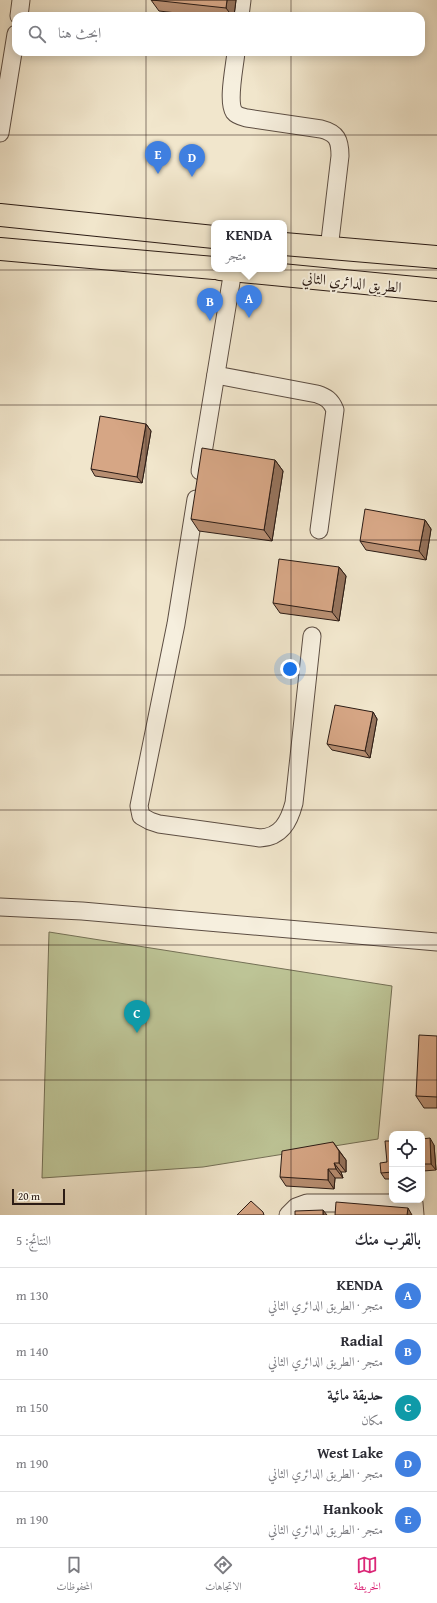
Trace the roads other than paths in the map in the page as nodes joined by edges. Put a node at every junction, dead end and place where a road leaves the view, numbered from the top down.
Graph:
1 (21, 0) edge
2 (242, 0) edge
3 (20, 12) edge
4 (240, 12) edge
5 (12, 56) edge
6 (236, 56) edge
7 (0, 133) edge
8 (0, 215) edge
9 (211, 237) edge
10 (287, 244) edge
11 (0, 249) edge
12 (329, 249) junction
13 (437, 257) edge
14 (211, 268) edge
15 (222, 272) edge
16 (253, 272) edge
17 (437, 290) edge
18 (216, 375) junction
19 (319, 530) dead end
20 (312, 636) dead end
21 (0, 907) edge
22 (437, 942) edge
23 (288, 1215) edge
24 (415, 1215) edge

1 - 3 street
2 - 4 street
5 - 7 street
6 - 12 street
8 - 9 highway
10 - 12 highway, الطريق الدائري الثاني
11 - 14 highway, الطريق الدائري الثاني
12 - 13 highway, الطريق الدائري الثاني
15 - 18 street
16 - 17 highway, الطريق الدائري الثاني
18 - 19 street
18 - 20 street
21 - 22 street
23 - 24 street

